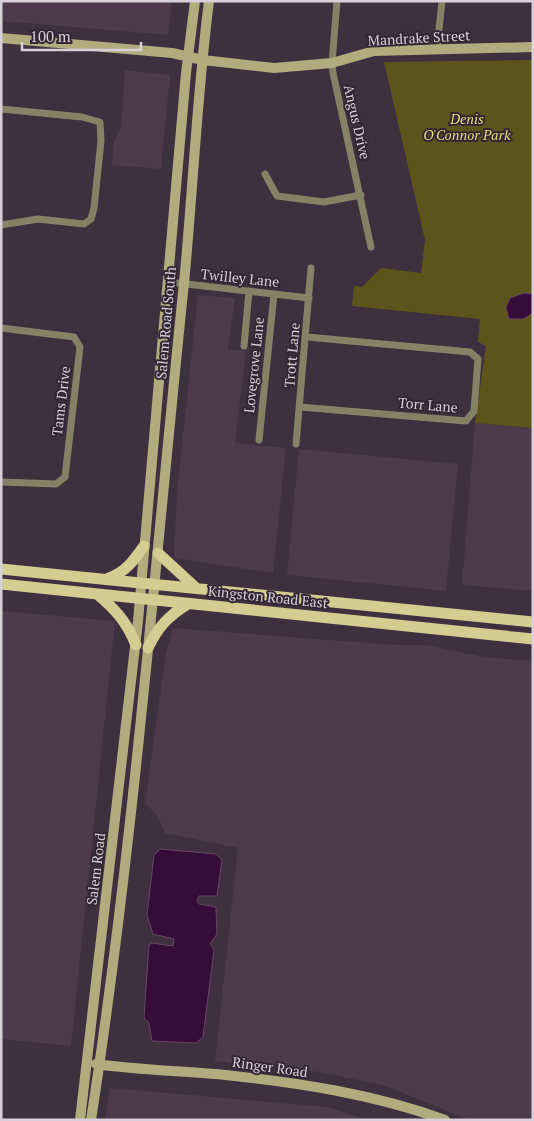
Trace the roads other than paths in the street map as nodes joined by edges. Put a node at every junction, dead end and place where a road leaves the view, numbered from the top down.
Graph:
1 (195, 1) edge
2 (210, 1) edge
3 (337, 1) edge
4 (442, 1) edge
5 (1, 38) edge
6 (533, 47) edge
7 (437, 49) junction
8 (188, 57) junction
9 (202, 60) junction
10 (332, 62) junction
11 (1, 109) edge
12 (265, 174) dead end
13 (361, 195) junction
14 (1, 225) edge
15 (371, 247) dead end
16 (311, 268) dead end
17 (169, 282) junction
18 (184, 283) junction
19 (249, 291) junction
20 (274, 294) junction
21 (309, 298) junction
22 (1, 328) edge
23 (307, 337) junction
24 (244, 346) dead end
25 (300, 406) junction
26 (259, 440) dead end
27 (296, 444) dead end
28 (1, 482) edge
29 (144, 546) junction
30 (158, 552) junction
31 (1, 569) edge
32 (107, 579) junction
33 (142, 582) junction
34 (155, 583) junction
35 (1, 584) edge
36 (194, 587) junction
37 (97, 594) junction
38 (140, 599) junction
39 (153, 601) junction
40 (188, 604) junction
41 (138, 621) joint
42 (533, 622) edge
43 (533, 639) edge
44 (136, 645) junction
45 (148, 648) junction
46 (87, 1062) junction
47 (100, 1064) junction
48 (80, 1120) edge
49 (91, 1120) edge
50 (445, 1120) edge

1 - 8 main road, Salem Road South
2 - 9 main road, Salem Road South
3 - 10 street, Angus Drive
4 - 7 street
5 - 8 main road, Mandrake Street
6 - 7 main road, Mandrake Street
7 - 10 main road, Mandrake Street
8 - 9 main road, Mandrake Street
8 - 17 main road, Salem Road South
9 - 10 main road, Mandrake Street
9 - 18 main road, Salem Road South
10 - 13 street, Angus Drive
11 - 14 street
12 - 13 street
13 - 15 street, Angus Drive
16 - 21 street, Trott Lane
17 - 18 street, Twilley Lane
17 - 29 main road, Salem Road South
18 - 19 street, Twilley Lane
18 - 30 main road, Salem Road South
19 - 20 street, Twilley Lane
19 - 24 street
20 - 21 street, Twilley Lane
20 - 26 street, Lovegrove Lane
21 - 23 street, Trott Lane
22 - 28 street, Tams Drive
23 - 25 street, Trott Lane
23 - 25 street, Torr Lane
25 - 27 street, Trott Lane
29 - 32 main road
29 - 33 main road, Salem Road South
30 - 34 main road, Salem Road South
30 - 36 main road
31 - 32 main road, Kingston Road East
32 - 33 main road, Kingston Road East
33 - 34 main road, Kingston Road East
33 - 38 main road, Salem Road South
34 - 36 main road, Kingston Road East
34 - 39 main road, Salem Road South
35 - 37 main road, Kingston Road East
36 - 42 main road, Kingston Road East
37 - 38 main road, Kingston Road East
37 - 44 main road
38 - 39 main road, Kingston Road East
38 - 41 main road, Salem Road South
39 - 40 main road, Kingston Road East
39 - 45 main road, Salem Road South
40 - 43 main road, Kingston Road East
40 - 45 main road
41 - 44 main road, Salem Road
44 - 46 main road, Salem Road
45 - 47 main road, Salem Road
46 - 47 main road, Ringer Road
46 - 48 main road, Salem Road
47 - 49 main road, Salem Road
47 - 50 main road, Ringer Road

